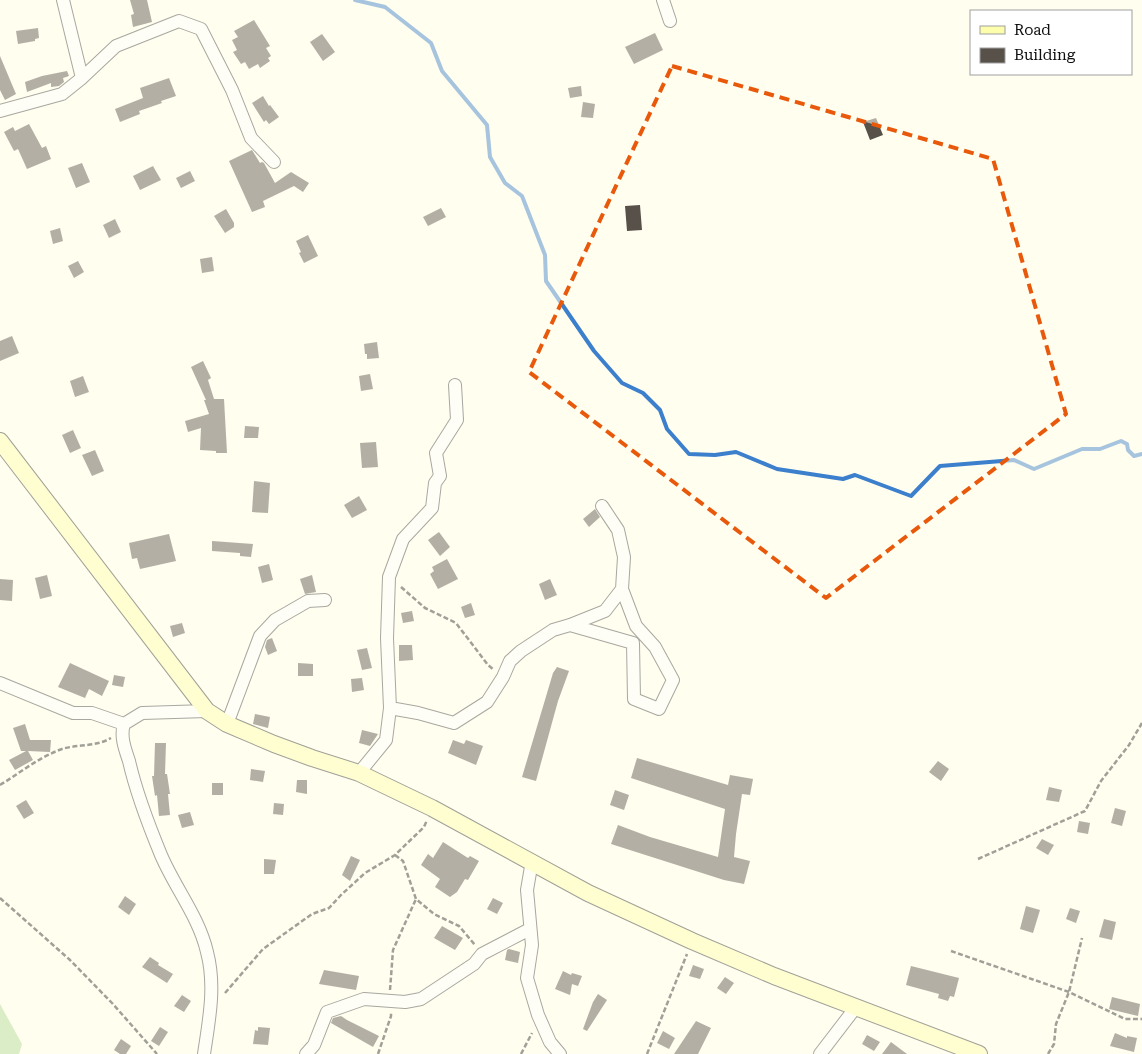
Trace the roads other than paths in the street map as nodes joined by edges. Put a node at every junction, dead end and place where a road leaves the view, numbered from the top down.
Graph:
1 (63, 0) edge
2 (663, 0) edge
3 (670, 21) dead end
4 (82, 78) junction
5 (0, 111) edge
6 (274, 162) dead end
7 (455, 385) dead end
8 (0, 441) edge
9 (602, 506) dead end
10 (622, 589) junction
11 (325, 600) dead end
12 (570, 625) junction
13 (633, 643) junction
14 (654, 647) junction
15 (0, 683) edge
16 (390, 708) junction
17 (206, 711) junction
18 (227, 724) junction
19 (122, 728) junction
20 (359, 773) junction
21 (532, 861) junction
22 (530, 929) junction
23 (856, 1007) junction
24 (204, 1054) edge
25 (306, 1054) edge
26 (560, 1054) edge
27 (820, 1054) edge
28 (979, 1054) edge

1 - 4 street
2 - 3 street
4 - 5 street
4 - 6 street
7 - 16 street
8 - 17 street
9 - 10 street
10 - 12 street
10 - 14 street
11 - 18 street
12 - 13 street
12 - 16 street
13 - 14 street
13 - 14 street
15 - 19 street
16 - 20 street
17 - 18 street
17 - 19 street
18 - 20 street
19 - 24 street
20 - 21 street
21 - 22 street
21 - 23 street
22 - 25 street
22 - 26 street
23 - 27 street
23 - 28 street

